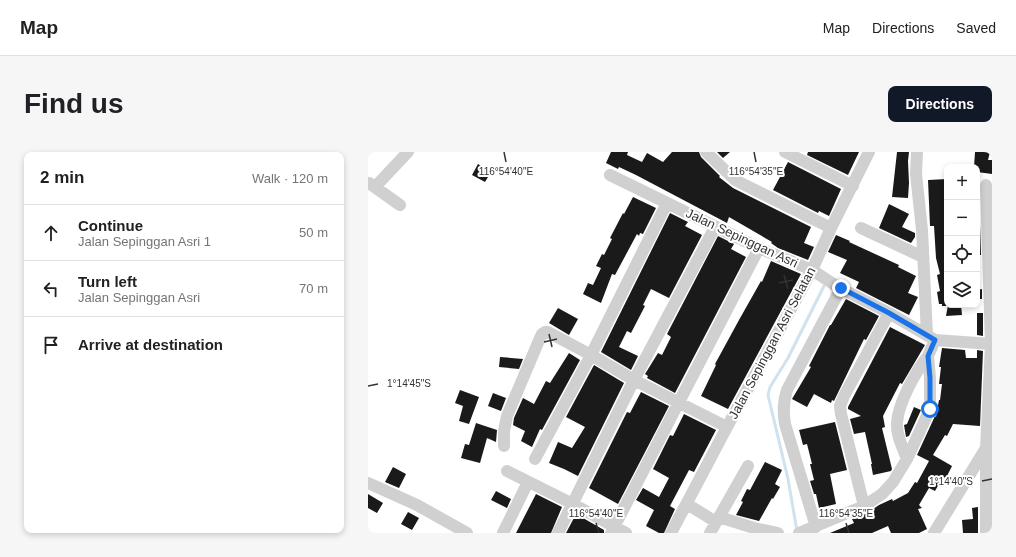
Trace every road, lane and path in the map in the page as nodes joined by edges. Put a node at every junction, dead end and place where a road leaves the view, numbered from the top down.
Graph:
1 (408, 152) edge
2 (706, 152) edge
3 (786, 152) edge
4 (869, 152) edge
5 (917, 152) edge
6 (610, 175) dead end
7 (371, 185) edge
8 (986, 185) dead end
9 (853, 186) junction
10 (667, 203) junction
11 (400, 205) dead end
12 (715, 227) junction
13 (831, 228) junction
14 (862, 228) dead end
15 (759, 248) junction
16 (923, 257) junction
17 (815, 272) junction
18 (840, 288) junction
19 (889, 313) junction
20 (931, 337) junction
21 (992, 344) edge
22 (591, 355) junction
23 (928, 356) junction
24 (634, 380) junction
25 (680, 403) junction
26 (727, 427) junction
27 (504, 446) dead end
28 (986, 448) junction
29 (534, 459) dead end
30 (907, 459) junction
31 (748, 466) dead end
32 (507, 471) dead end
33 (528, 482) junction
34 (368, 483) edge
35 (573, 504) junction
36 (687, 504) junction
37 (864, 506) junction
38 (718, 519) junction
39 (816, 527) junction
40 (612, 530) edge
41 (467, 533) edge
42 (503, 533) edge
43 (558, 533) edge
44 (626, 533) edge
45 (672, 533) edge
46 (710, 533) edge
47 (778, 533) edge
48 (799, 533) edge
49 (934, 533) edge
50 (986, 533) edge

1 - 7 street
2 - 13 street
3 - 9 street
4 - 9 street, Jalan Sepinggan Asri Selatan
5 - 16 street
6 - 10 street, Jalan Sepinggan Asri
7 - 11 street
8 - 21 street
9 - 13 street, Jalan Sepinggan Asri Selatan
10 - 12 street, Jalan Sepinggan Asri
10 - 22 street
12 - 15 street, Jalan Sepinggan Asri
12 - 24 street
13 - 17 street, Jalan Sepinggan Asri Selatan
14 - 16 street
15 - 17 street, Jalan Sepinggan Asri
15 - 25 street
16 - 20 street
17 - 18 street, Jalan Sepinggan Asri
17 - 26 street, Jalan Sepinggan Asri Selatan
18 - 19 street, Jalan Sepinggan Asri
18 - 39 street
19 - 20 street, Jalan Sepinggan Asri
19 - 37 street
20 - 21 street
20 - 23 street
21 - 28 street
22 - 24 street
22 - 27 street
22 - 29 street
23 - 30 street
23 - 30 street
24 - 25 street
24 - 35 street
25 - 26 street
25 - 40 street
26 - 36 street, Jalan Sepinggan Asri Selatan
28 - 49 street
28 - 50 street
30 - 37 street
31 - 38 street
32 - 33 street
33 - 35 street
33 - 42 street
34 - 41 street
35 - 40 street
35 - 43 street
36 - 38 street
36 - 45 street, Jalan Sepinggan Asri Selatan
37 - 39 street
38 - 46 street
38 - 47 street
39 - 48 street
40 - 44 street

